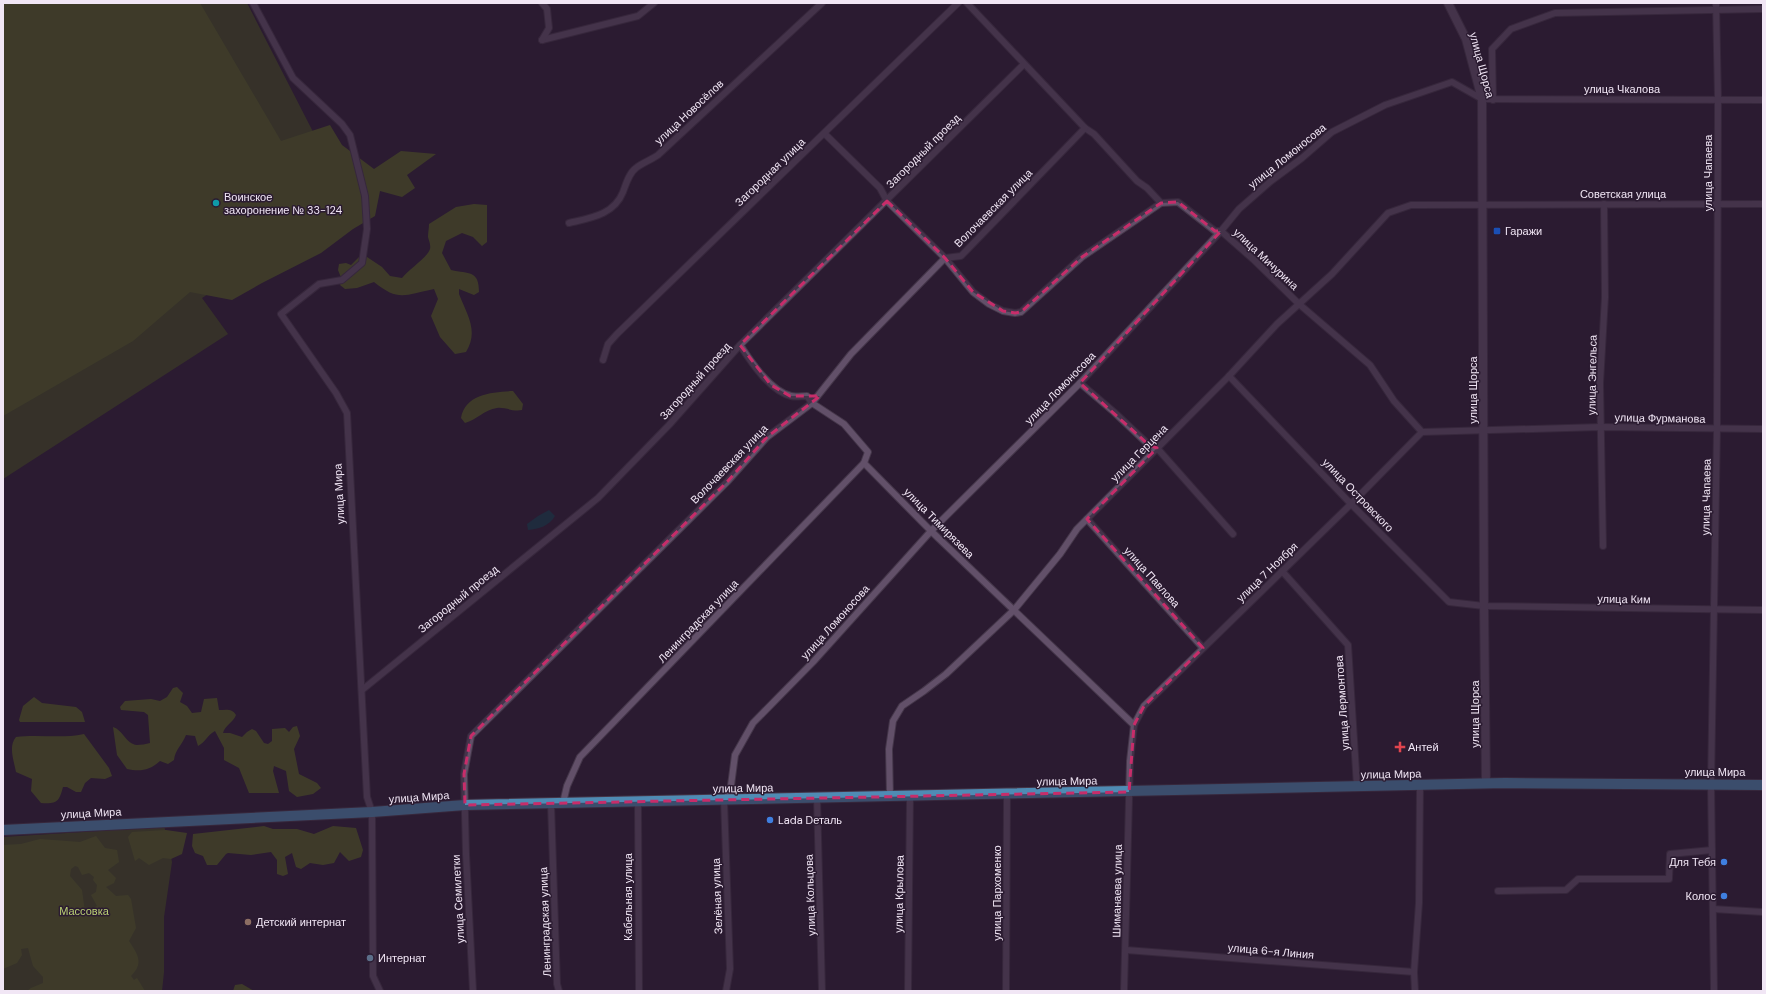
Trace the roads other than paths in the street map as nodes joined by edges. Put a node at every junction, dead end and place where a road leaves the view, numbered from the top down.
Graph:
1 (253, 3) edge
2 (542, 3) edge
3 (654, 3) edge
4 (822, 3) edge
5 (958, 3) edge
6 (967, 3) edge
7 (1448, 3) edge
8 (1716, 3) edge
9 (1763, 9) edge
10 (1717, 10) junction
11 (1024, 64) junction
12 (1482, 99) junction
13 (1718, 99) junction
14 (1493, 100) junction
15 (1763, 100) edge
16 (1085, 128) junction
17 (825, 134) junction
18 (887, 201) junction
19 (1161, 203) junction
20 (1604, 204) junction
21 (1718, 204) junction
22 (1763, 204) edge
23 (1482, 205) junction
24 (569, 223) dead end
25 (1221, 231) junction
26 (945, 258) junction
27 (1299, 304) junction
28 (740, 345) junction
29 (603, 360) dead end
30 (1229, 376) junction
31 (1080, 383) junction
32 (812, 403) junction
33 (1601, 427) junction
34 (1717, 429) junction
35 (1763, 429) edge
36 (1422, 432) junction
37 (1484, 432) junction
38 (1157, 448) junction
39 (864, 464) junction
40 (1352, 504) junction
41 (1086, 519) junction
42 (931, 531) junction
43 (1234, 534) dead end
44 (1603, 546) dead end
45 (1282, 571) junction
46 (1484, 606) junction
47 (1014, 610) junction
48 (1715, 610) junction
49 (1763, 610) edge
50 (1203, 648) junction
51 (362, 690) junction
52 (1134, 725) junction
53 (1486, 784) junction
54 (1711, 784) junction
55 (1763, 784) edge
56 (1420, 785) junction
57 (1357, 787) junction
58 (1129, 792) junction
59 (1007, 794) junction
60 (910, 796) junction
61 (890, 797) junction
62 (817, 798) junction
63 (724, 800) junction
64 (638, 802) junction
65 (563, 803) junction
66 (552, 804) junction
67 (465, 805) junction
68 (372, 812) junction
69 (3, 830) edge
70 (1712, 850) junction
71 (1498, 891) dead end
72 (1713, 909) junction
73 (1763, 912) edge
74 (1126, 950) junction
75 (1414, 972) junction
76 (380, 991) edge
77 (473, 991) edge
78 (559, 991) edge
79 (639, 991) edge
80 (726, 991) edge
81 (822, 991) edge
82 (908, 991) edge
83 (1006, 991) edge
84 (1124, 991) edge
85 (1415, 991) edge
86 (1714, 991) edge

1 - 51 street, улица Мира
2 - 3 street
4 - 24 street, улица Новосёлов
5 - 17 street, Загородная улица
6 - 11 street
7 - 12 street, улица Щорса
8 - 10 street, улица Чапаева
9 - 10 street
10 - 13 street, улица Чапаева
10 - 14 street
11 - 16 street
11 - 18 street, Загородный проезд
12 - 14 street, улица Чкалова
12 - 23 street, улица Щорса
12 - 25 street, улица Ломоносова
13 - 14 street, улица Чкалова
13 - 15 street, улица Чкалова
13 - 21 street, улица Чапаева
16 - 19 street
16 - 26 street, Волочаевская улица
17 - 18 street
17 - 29 street, Загородная улица
18 - 26 street
18 - 28 street, Загородный проезд
19 - 25 street, улица Мичурина
19 - 26 street
20 - 21 street, Советская улица
20 - 23 street, Советская улица
20 - 33 street, улица Энгельса
21 - 22 street, Советская улица
21 - 34 street, улица Чапаева
23 - 27 street, улица Герцена
23 - 37 street, улица Щорса
25 - 27 street, улица Мичурина
25 - 31 street, улица Ломоносова
26 - 32 street, Волочаевская улица
27 - 30 street, улица Герцена
27 - 36 street, улица Мичурина
28 - 32 street
28 - 51 street, Загородный проезд
30 - 38 street, улица Герцена
30 - 40 street, улица Островского
31 - 38 street
31 - 42 street, улица Ломоносова
32 - 39 street
32 - 67 street, Волочаевская улица
33 - 34 street, улица Фурманова
33 - 37 street, улица Фурманова
33 - 44 street, улица Энгельса
34 - 35 street, улица Фурманова
34 - 48 street, улица Чапаева
36 - 37 street
36 - 40 street, улица 7 Ноября
37 - 46 street, улица Щорса
38 - 41 street, улица Герцена
38 - 43 street
39 - 42 street, улица Тимирязева
39 - 65 street, Ленинградская улица
40 - 45 street, улица 7 Ноября
40 - 46 street, улица Островского
41 - 47 street, улица Герцена
41 - 50 street, улица Павлова
42 - 47 street, улица Тимирязева
42 - 63 street, улица Ломоносова
45 - 50 street, улица 7 Ноября
45 - 57 street, улица Лермонтова
46 - 48 street, улица Ким
46 - 53 street, улица Щорса
47 - 52 street, улица Тимирязева
47 - 61 street, улица Герцена
48 - 49 street, улица Ким
48 - 54 street, улица Чапаева
50 - 52 street, улица 7 Ноября
51 - 68 street, улица Мира
52 - 58 street, улица 7 Ноября
53 - 54 main road, улица Мира
53 - 56 main road, улица Мира
54 - 55 main road, улица Мира
54 - 70 street, улица Чапаева
56 - 57 main road, улица Мира
56 - 75 street
57 - 58 main road, улица Мира
58 - 59 main road, улица Мира
58 - 74 street, Шиманаева улица
59 - 60 main road, улица Мира
59 - 83 street, улица Пархоменко
60 - 61 main road, улица Мира
60 - 82 street, улица Крылова
61 - 62 main road, улица Мира
62 - 63 main road, улица Мира
62 - 81 street, улица Кольцова
63 - 64 main road, улица Мира
63 - 80 street, Зелёная улица
64 - 65 main road, улица Мира
64 - 79 street, Кабельная улица
65 - 66 main road, улица Мира
66 - 67 main road, улица Мира
66 - 78 street, Ленинградская улица
67 - 68 main road, улица Мира
67 - 77 street, улица Семилетки
68 - 69 main road, улица Мира
68 - 76 street
70 - 71 street
70 - 72 street, улица Чапаева
72 - 73 street
72 - 86 street, улица Чапаева
74 - 75 street, улица 6-я Линия
74 - 84 street, Шиманаева улица
75 - 85 street

